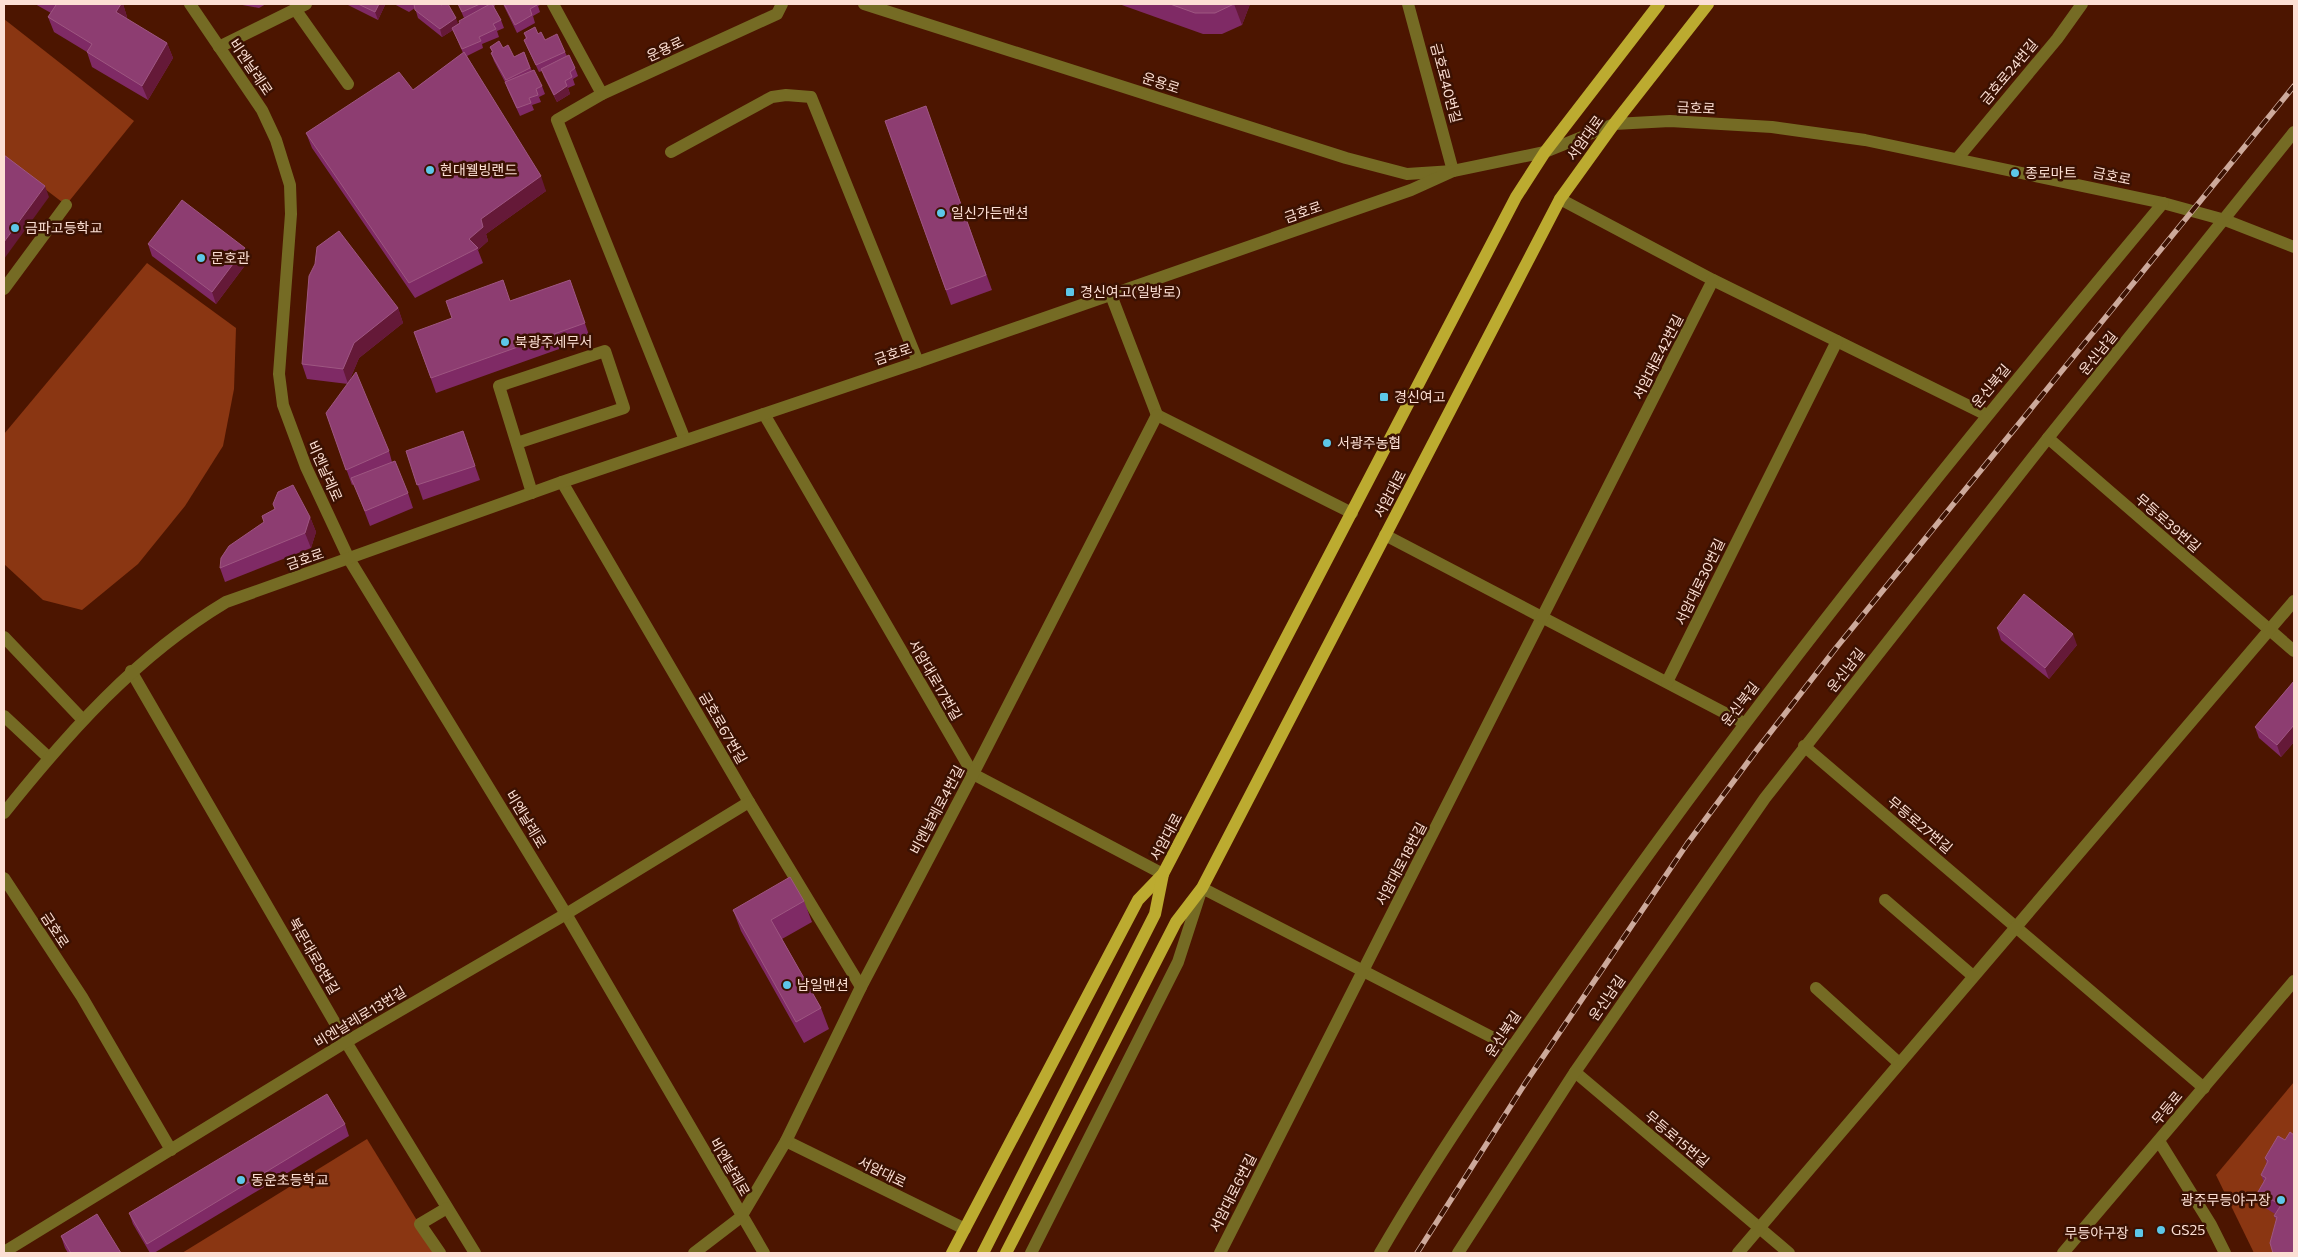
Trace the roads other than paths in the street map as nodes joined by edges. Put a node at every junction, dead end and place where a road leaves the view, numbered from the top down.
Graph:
1 (190, 4) edge
2 (553, 4) edge
3 (782, 4) edge
4 (864, 4) edge
5 (1408, 4) edge
6 (1659, 4) edge
7 (1708, 4) edge
8 (2082, 4) edge
9 (300, 6) edge
10 (220, 47) junction
11 (348, 84) dead end
12 (602, 94) junction
13 (1614, 124) junction
14 (2294, 132) edge
15 (672, 152) dead end
16 (1544, 152) junction
17 (1957, 158) junction
18 (1453, 171) junction
19 (1560, 199) junction
20 (2163, 203) junction
21 (66, 205) dead end
22 (2225, 220) junction
23 (2294, 246) edge
24 (1713, 280) junction
25 (4, 289) edge
26 (1111, 295) junction
27 (1837, 341) junction
28 (918, 362) junction
29 (764, 414) junction
30 (1156, 415) junction
31 (1987, 415) junction
32 (2048, 438) junction
33 (685, 440) junction
34 (516, 443) junction
35 (562, 482) junction
36 (532, 493) junction
37 (1352, 513) junction
38 (1385, 535) junction
39 (349, 559) junction
40 (2294, 601) edge
41 (1543, 618) junction
42 (2269, 630) junction
43 (4, 637) edge
44 (2294, 651) edge
45 (131, 672) junction
46 (1667, 682) junction
47 (4, 716) edge
48 (83, 720) junction
49 (1744, 723) junction
50 (1804, 746) junction
51 (49, 758) junction
52 (973, 774) junction
53 (749, 802) junction
54 (4, 814) edge
55 (1163, 874) junction
56 (4, 878) edge
57 (1202, 888) junction
58 (1885, 900) dead end
59 (566, 914) junction
60 (2016, 926) junction
61 (1362, 969) junction
62 (1973, 976) junction
63 (2294, 981) edge
64 (861, 987) junction
65 (1816, 988) dead end
66 (346, 1042) junction
67 (1511, 1048) junction
68 (1899, 1063) junction
69 (1575, 1072) junction
70 (2204, 1088) junction
71 (786, 1141) junction
72 (2159, 1141) junction
73 (1274, 1147) joint
74 (171, 1150) junction
75 (447, 1208) junction
76 (741, 1217) junction
77 (965, 1229) junction
78 (1759, 1229) junction
79 (4, 1252) edge
80 (440, 1253) edge
81 (474, 1253) edge
82 (694, 1253) edge
83 (764, 1253) edge
84 (952, 1253) edge
85 (983, 1253) edge
86 (1006, 1253) edge
87 (1032, 1253) edge
88 (1220, 1253) edge
89 (1380, 1253) edge
90 (1458, 1253) edge
91 (1738, 1253) edge
92 (1789, 1253) edge
93 (2063, 1253) edge
94 (2225, 1253) edge

1 - 10 street, 비엔날레로
2 - 12 street
3 - 12 street, 운용로
4 - 18 street, 운용로
5 - 18 street, 금호로40번길
6 - 16 main road, 서암대로
7 - 13 main road, 서암대로
8 - 17 street, 금호로24번길
9 - 10 street
9 - 11 street
10 - 39 street, 비엔날레로
12 - 33 street, 운용로
13 - 16 street, 금호로
13 - 17 street, 금호로
13 - 19 main road, 서암대로
14 - 22 street, 운신남길
15 - 28 street
16 - 18 street, 금호로
16 - 37 main road, 서암대로
17 - 20 street, 금호로
18 - 26 street, 금호로
19 - 24 street
19 - 38 main road, 서암대로
20 - 22 street, 금호로
20 - 31 street, 운신북길
21 - 25 street
22 - 23 street, 금호로
22 - 32 street, 운신남길
24 - 27 street
24 - 41 street, 서암대로42번길
26 - 28 street, 금호로
26 - 30 street
27 - 31 street
27 - 46 street, 서암대로30번길
28 - 29 street, 금호로
29 - 33 street, 금호로
29 - 52 street, 서암대로17번길
30 - 37 street, 서암대로
30 - 52 street, 비엔날레로4번길
31 - 49 street, 운신북길
32 - 42 street, 무등로39번길
32 - 50 street, 운신남길
33 - 35 street, 금호로
34 - 34 street
34 - 36 street
35 - 36 street, 금호로
35 - 53 street, 금호로67번길
36 - 39 street, 금호로
37 - 55 main road, 서암대로
38 - 41 street
38 - 57 main road, 서암대로
39 - 45 street, 금호로
39 - 59 street, 비엔날레로
40 - 42 street
41 - 46 street
41 - 61 street, 서암대로18번길
42 - 44 street, 무등로39번길
42 - 60 street
43 - 48 street
45 - 48 street, 금호로
45 - 66 street, 북문대로8번길
46 - 49 street
47 - 51 street
48 - 51 street, 금호로
49 - 67 street, 운신북길
50 - 60 street, 무등로27번길
50 - 69 street, 운신남길
51 - 54 street, 금호로
52 - 55 street
52 - 64 street, 비엔날레로4번길
53 - 59 street
53 - 64 street, 금호로67번길
55 - 77 main road
55 - 85 main road, 서암대로
56 - 74 street, 금호로
57 - 61 street
57 - 86 main road, 서암대로
57 - 87 street, 서암대로
58 - 62 street
59 - 66 street, 비엔날레로13번길
59 - 76 street, 비엔날레로
60 - 62 street
60 - 70 street, 무등로27번길
61 - 67 street
61 - 73 street, 서암대로18번길
62 - 68 street
63 - 70 street, 무등로
64 - 71 street, 비엔날레로4번길
65 - 68 street
66 - 74 street, 비엔날레로13번길
66 - 75 street, 북문대로8번길
67 - 89 street, 운신북길
68 - 78 street
69 - 78 street, 무등로15번길
69 - 90 street, 운신남길
70 - 72 street, 무등로
71 - 76 street, 비엔날레로4번길
71 - 77 street, 서암대로
72 - 93 street, 무등로
72 - 94 street
73 - 88 street, 서암대로6번길
74 - 79 street, 비엔날레로13번길
75 - 80 street
75 - 81 street, 북문대로8번길
76 - 82 street
76 - 83 street, 비엔날레로
77 - 84 main road
78 - 91 street
78 - 92 street, 무등로15번길

